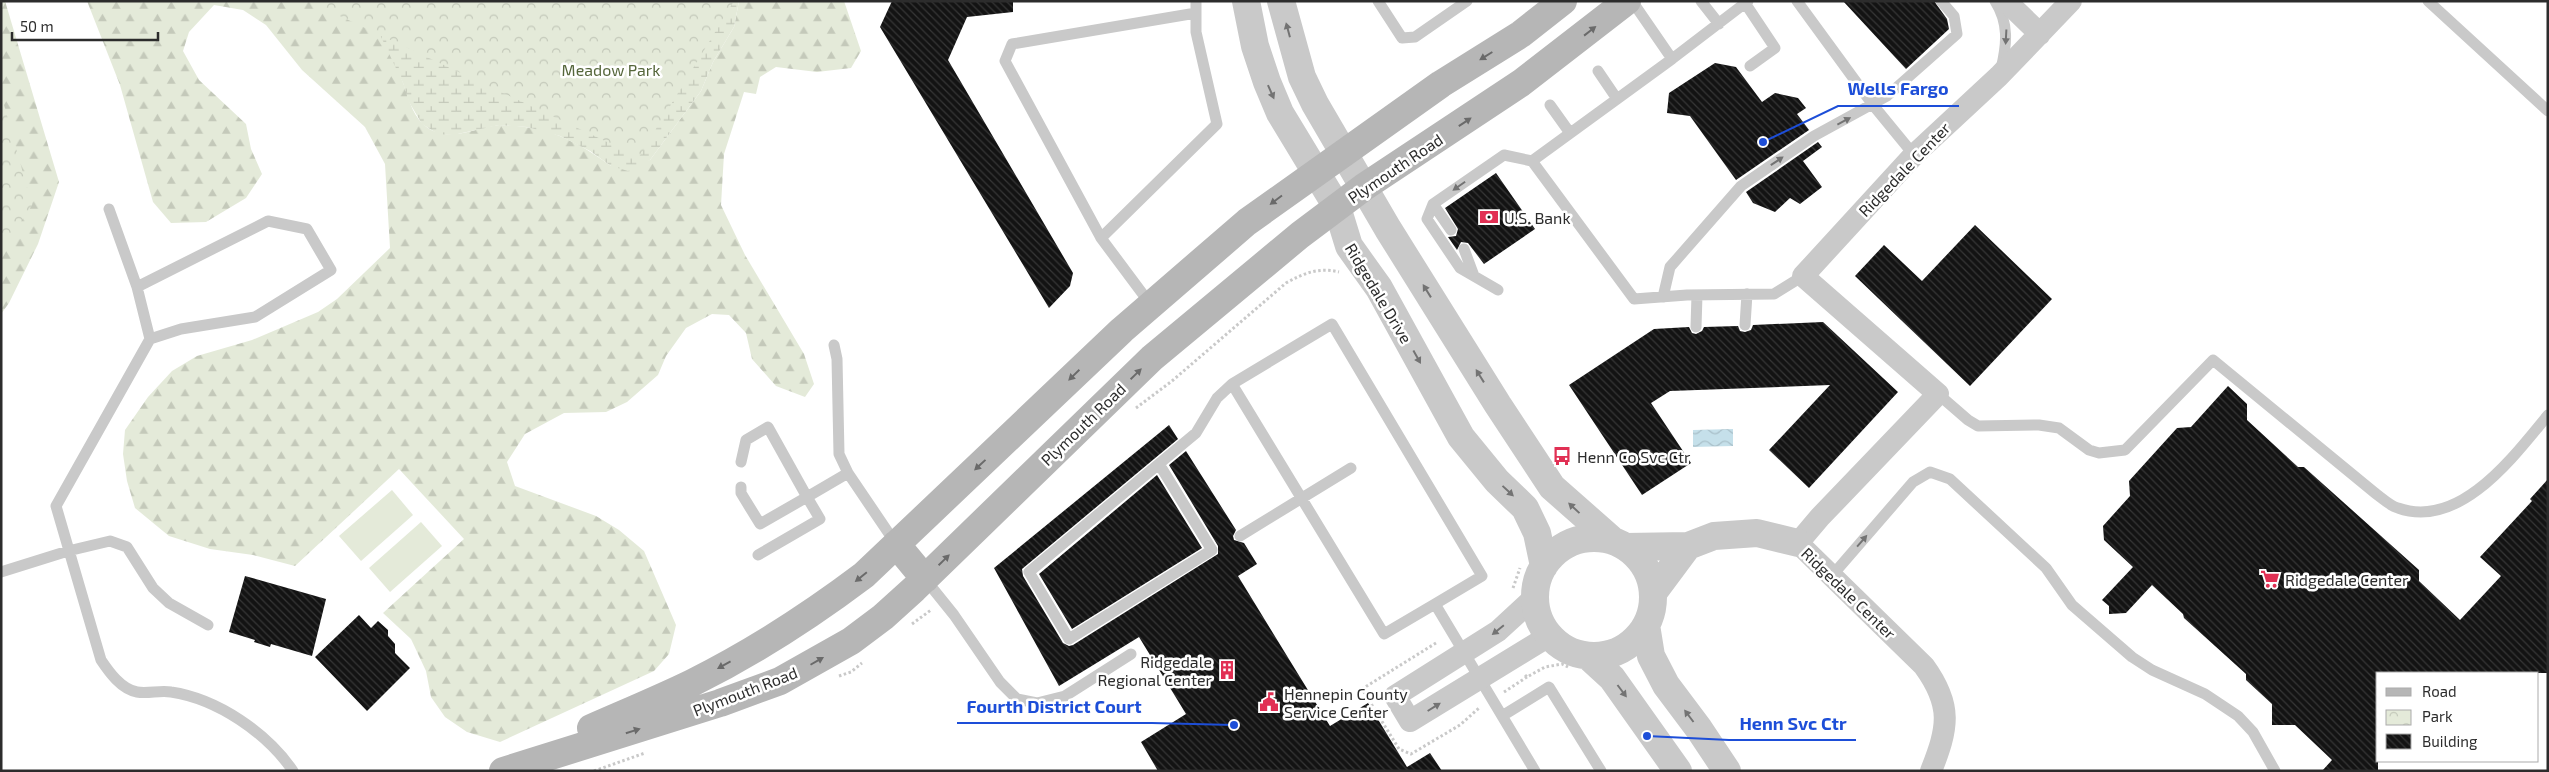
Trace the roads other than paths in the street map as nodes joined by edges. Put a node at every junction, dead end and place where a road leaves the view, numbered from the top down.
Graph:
1 (1246, 1) edge
2 (1281, 1) edge
3 (1378, 1) edge
4 (1467, 1) edge
5 (1563, 1) edge
6 (1627, 1) edge
7 (1632, 1) edge
8 (1701, 1) edge
9 (1796, 1) edge
10 (1941, 1) edge
11 (1995, 1) edge
12 (2006, 1) edge
13 (2428, 1) edge
14 (1747, 2) edge
15 (2061, 5) edge
16 (1196, 7) edge
17 (1719, 24) junction
18 (2040, 34) junction
19 (1672, 59) junction
20 (1750, 66) dead end
21 (1598, 71) dead end
22 (1999, 76) junction
23 (1617, 99) junction
24 (1550, 105) dead end
25 (1873, 105) junction
26 (2548, 111) edge
27 (1570, 133) junction
28 (1344, 153) junction
29 (1914, 155) junction
30 (1532, 160) junction
31 (1316, 172) junction
32 (1364, 187) junction
33 (1433, 204) junction
34 (1337, 207) junction
35 (110, 209) dead end
36 (1451, 230) dead end
37 (1102, 238) junction
38 (1464, 249) dead end
39 (1474, 276) junction
40 (1803, 276) junction
41 (137, 288) junction
42 (1498, 290) dead end
43 (1697, 294) junction
44 (1747, 294) junction
45 (1663, 297) junction
46 (1151, 305) junction
47 (1745, 325) dead end
48 (1696, 327) dead end
49 (150, 339) junction
50 (834, 345) dead end
51 (1232, 384) junction
52 (1938, 394) junction
53 (2548, 415) edge
54 (741, 462) dead end
55 (1159, 464) junction
56 (1351, 468) dead end
57 (848, 473) junction
58 (741, 487) dead end
59 (807, 497) junction
60 (1302, 498) junction
61 (1240, 536) dead end
62 (1618, 543) junction
63 (1798, 543) junction
64 (896, 544) junction
65 (1688, 546) junction
66 (68, 551) junction
67 (758, 555) dead end
68 (1532, 565) junction
69 (1, 572) edge
70 (1830, 578) junction
71 (925, 579) junction
72 (1653, 593) junction
73 (1522, 595) junction
74 (1435, 604) junction
75 (208, 625) dead end
76 (1646, 625) junction
77 (1553, 640) junction
78 (1131, 654) dead end
79 (1464, 654) junction
80 (1579, 662) junction
81 (1479, 679) junction
82 (1502, 716) junction
83 (293, 771) edge
84 (495, 771) edge
85 (503, 771) edge
86 (1536, 771) edge
87 (1601, 771) edge
88 (1678, 771) edge
89 (1727, 771) edge
90 (1931, 771) edge
91 (2276, 771) edge

1 -> 31 street, Ridgedale Drive
28 -> 2 street
3 - 4 lane
5 -> 28 main road, Plymouth Road
32 -> 6 main road, Plymouth Road
7 - 19 lane
8 - 17 lane
9 - 25 lane
10 - 25 lane
11 -> 22 lane
12 - 18 street
13 - 26 lane
14 - 17 lane
14 - 20 lane
15 - 18 street, Ridgedale Center
16 - 37 lane
16 - 37 lane
17 - 19 lane
18 - 22 street, Ridgedale Center
19 - 23 lane
21 - 23 lane
22 - 29 street, Ridgedale Center
23 - 27 lane
24 - 27 lane
25 - 29 lane
45 -> 25 lane
27 - 30 lane
28 - 31 main road, Plymouth Road
28 - 32 street
29 - 40 street, Ridgedale Center
30 -> 33 lane
30 - 45 lane
31 - 34 street, Ridgedale Drive
31 -> 46 main road, Plymouth Road
32 - 34 main road, Plymouth Road
62 -> 32 street
33 - 36 lane
33 - 39 lane
34 -> 68 street, Ridgedale Drive
71 -> 34 main road, Plymouth Road
35 - 41 lane
37 - 46 lane
38 - 39 lane
39 - 42 lane
40 - 44 lane
40 - 52 street
41 - 49 lane
41 - 49 lane
43 - 44 lane
43 - 45 lane
43 - 48 lane
44 - 47 lane
46 -> 64 main road, Plymouth Road
49 - 66 lane
50 - 57 lane
51 - 55 lane
51 - 60 lane
51 - 74 lane
52 - 53 lane
52 - 63 street, Ridgedale Center
54 - 59 lane
55 - 55 lane
56 - 60 lane
57 - 59 lane
57 - 64 lane
58 - 59 lane
59 - 67 lane
60 - 61 lane
60 - 74 lane
62 - 65 street
62 - 68 street
62 - 72 street
63 - 65 street
63 - 70 street, Ridgedale Center
64 - 71 main road
64 -> 84 main road, Plymouth Road
65 - 72 street
66 - 69 lane
66 - 75 lane
66 - 83 lane
68 - 73 street
70 - 90 street, Ridgedale Center
70 -> 91 lane
71 - 78 lane
85 -> 71 main road, Plymouth Road
72 - 76 street
73 - 77 street
73 -> 79 street
74 - 79 lane
76 - 80 street
89 -> 76 street
77 - 80 street
77 - 81 street
79 - 81 lane
79 -> 81 street
80 -> 88 street
81 - 82 lane
82 - 86 lane
82 - 87 lane

